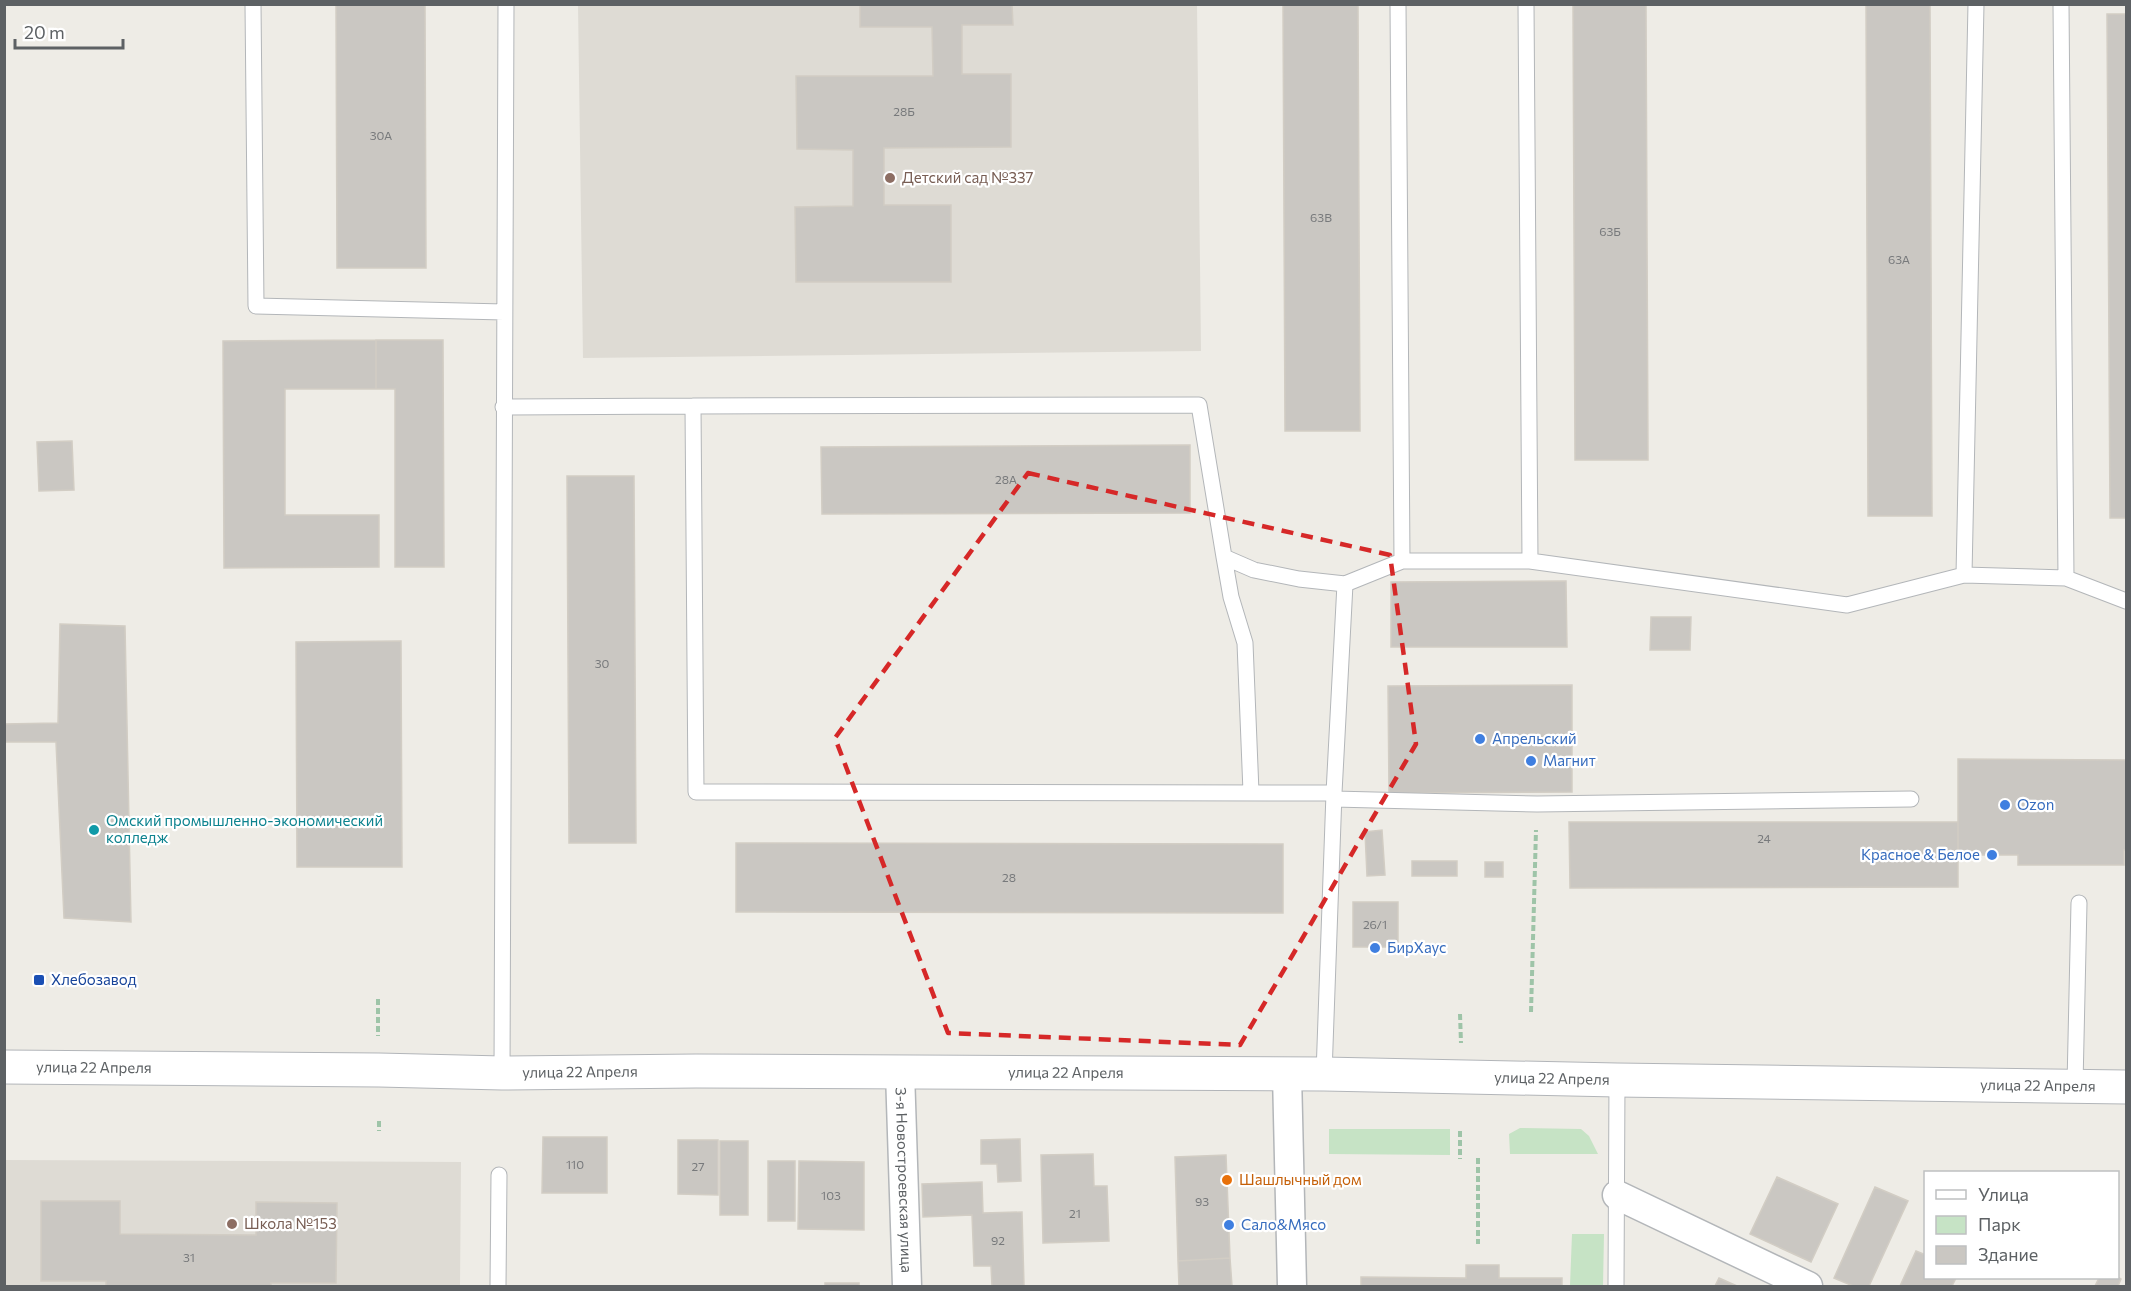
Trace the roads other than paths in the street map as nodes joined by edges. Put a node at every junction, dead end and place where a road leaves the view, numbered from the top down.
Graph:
1 (253, 4) edge
2 (506, 4) edge
3 (1398, 4) edge
4 (1526, 4) edge
5 (1976, 4) edge
6 (2061, 4) edge
7 (504, 312) junction
8 (693, 406) junction
9 (503, 407) junction
10 (1224, 557) junction
11 (1402, 561) junction
12 (1530, 561) junction
13 (1964, 575) junction
14 (2066, 578) junction
15 (1345, 584) junction
16 (2127, 601) edge
17 (1251, 792) junction
18 (1334, 796) junction
19 (1911, 799) dead end
20 (2079, 903) dead end
21 (4, 1067) edge
22 (900, 1072) junction
23 (502, 1073) junction
24 (1287, 1074) junction
25 (1324, 1074) junction
26 (1617, 1080) junction
27 (2075, 1085) junction
28 (2127, 1087) edge
29 (499, 1175) dead end
30 (1617, 1195) junction
31 (498, 1287) edge
32 (907, 1287) edge
33 (1292, 1287) edge
34 (1616, 1287) edge
35 (1808, 1287) edge

1 - 7 lane
2 - 7 lane
3 - 11 lane
4 - 12 lane
5 - 13 lane
6 - 14 lane
7 - 9 lane
8 - 9 lane
8 - 10 lane
8 - 17 lane
9 - 23 lane
10 - 15 lane
10 - 17 lane
11 - 12 lane
11 - 15 lane
12 - 13 lane
13 - 14 lane
14 - 16 lane
15 - 18 lane
17 - 18 lane
18 - 19 lane
18 - 25 lane
20 - 27 lane
21 - 23 main road, улица 22 Апреля
22 - 23 main road, улица 22 Апреля
22 - 24 main road, улица 22 Апреля
22 - 32 street, 3-я Новостроевская улица
24 - 25 main road, улица 22 Апреля
24 - 33 street
25 - 26 main road, улица 22 Апреля
26 - 27 main road, улица 22 Апреля
26 - 30 lane
27 - 28 main road, улица 22 Апреля
29 - 31 lane
30 - 34 lane
30 - 35 street

